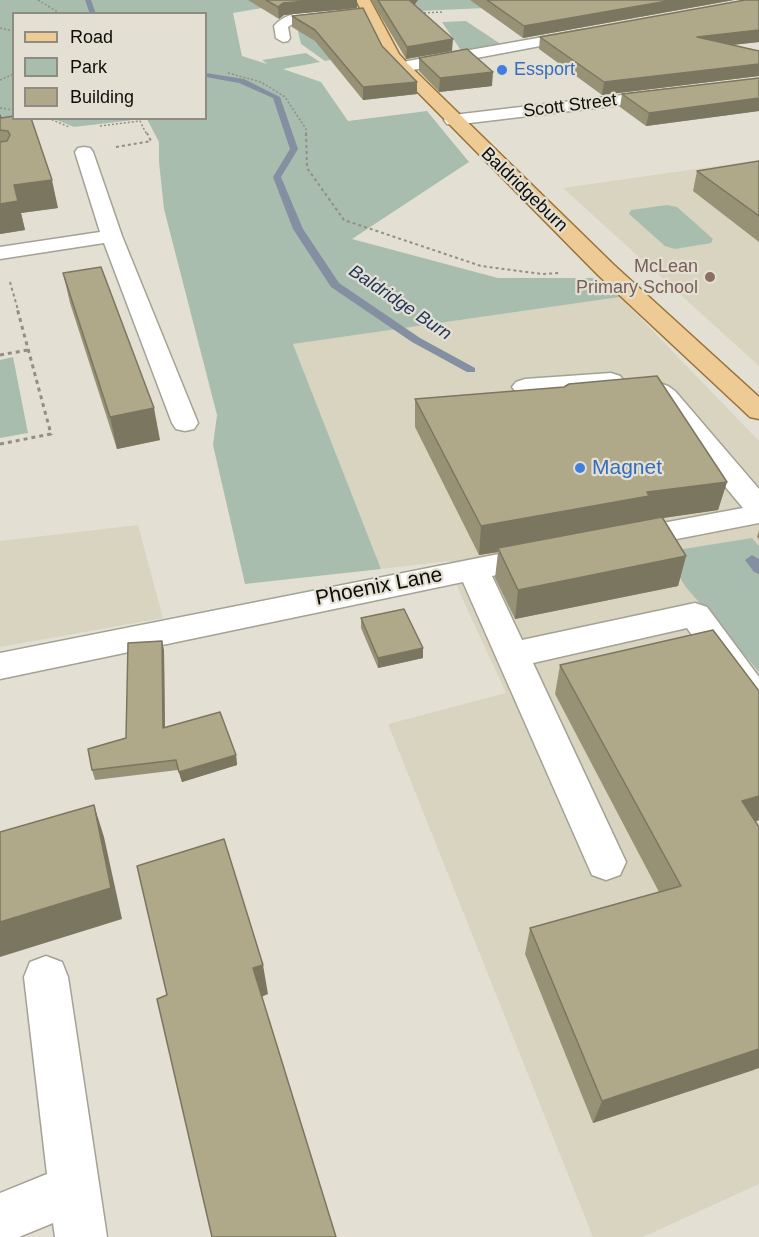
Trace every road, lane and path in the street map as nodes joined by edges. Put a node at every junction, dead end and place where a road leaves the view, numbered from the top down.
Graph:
1 (38, 0) edge
2 (366, 6) edge
3 (58, 12) edge
4 (601, 31) edge
5 (284, 38) dead end
6 (402, 67) junction
7 (228, 73) dead end
8 (677, 93) edge
9 (27, 120) edge
10 (453, 120) junction
11 (20, 121) edge
12 (84, 152) dead end
13 (112, 236) junction
14 (1, 253) edge
15 (606, 270) junction
16 (28, 350) junction
17 (0, 355) edge
18 (525, 387) dead end
19 (759, 411) edge
20 (184, 423) dead end
21 (0, 444) edge
22 (759, 508) edge
23 (759, 514) edge
24 (599, 544) edge
25 (564, 551) edge
26 (473, 569) junction
27 (512, 655) junction
28 (0, 666) edge
29 (759, 704) edge
30 (606, 862) dead end
31 (46, 976) dead end
32 (74, 1188) junction
33 (0, 1219) edge
34 (81, 1237) edge

1 - 3 path
2 - 5 street
2 - 6 main road, Baldridgeburn
4 - 6 street
6 - 10 main road, Baldridgeburn
7 - 15 path
8 - 10 street, Scott Street
9 - 11 path
10 - 15 main road, Baldridgeburn
12 - 13 street
13 - 14 street
13 - 20 street
14 - 16 path
15 - 19 main road, Baldridgeburn
16 - 17 path
16 - 21 path
18 - 22 street
23 - 24 street
25 - 26 street, Phoenix Lane
26 - 27 street
26 - 28 street, Phoenix Lane
27 - 29 street
27 - 30 street
31 - 32 street
32 - 33 street
32 - 34 street

